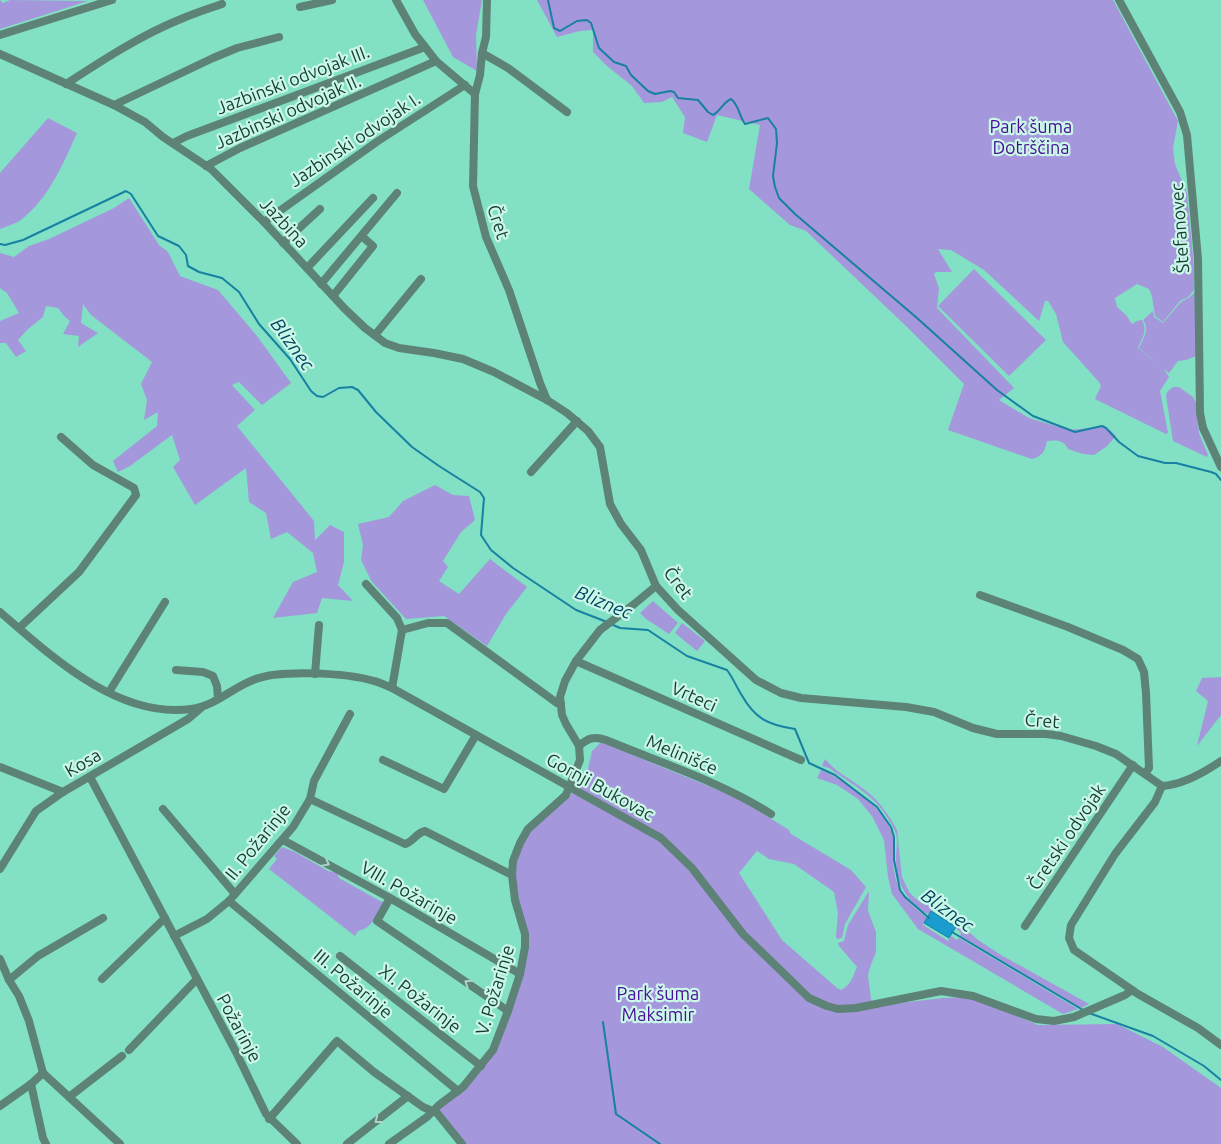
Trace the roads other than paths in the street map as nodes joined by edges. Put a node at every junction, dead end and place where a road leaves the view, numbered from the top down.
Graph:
1 (112, 0) edge
2 (332, 0) edge
3 (396, 0) edge
4 (487, 0) edge
5 (1120, 0) edge
6 (222, 4) dead end
7 (300, 7) dead end
8 (0, 35) edge
9 (279, 38) dead end
10 (425, 47) junction
11 (482, 53) junction
12 (0, 54) edge
13 (436, 61) junction
14 (66, 84) junction
15 (464, 85) junction
16 (475, 94) junction
17 (114, 105) junction
18 (567, 112) dead end
19 (173, 143) junction
20 (206, 166) junction
21 (397, 193) dead end
22 (373, 198) dead end
23 (320, 209) dead end
24 (264, 222) junction
25 (365, 239) dead end
26 (284, 244) junction
27 (307, 268) junction
28 (421, 279) dead end
29 (321, 284) junction
30 (333, 296) junction
31 (375, 335) junction
32 (547, 400) junction
33 (577, 421) junction
34 (61, 437) dead end
35 (1221, 467) edge
36 (531, 472) dead end
37 (366, 584) dead end
38 (656, 586) junction
39 (980, 595) dead end
40 (165, 602) dead end
41 (0, 612) edge
42 (319, 625) dead end
43 (19, 628) junction
44 (402, 630) junction
45 (576, 661) junction
46 (176, 670) dead end
47 (315, 674) junction
48 (392, 688) junction
49 (110, 692) junction
50 (218, 699) junction
51 (560, 704) junction
52 (203, 706) junction
53 (350, 714) dead end
54 (476, 735) junction
55 (579, 746) junction
56 (384, 760) dead end
57 (801, 760) dead end
58 (1221, 760) edge
59 (1133, 765) junction
60 (0, 767) edge
61 (1145, 774) junction
62 (90, 776) junction
63 (570, 786) junction
64 (1162, 786) junction
65 (63, 792) junction
66 (310, 799) junction
67 (164, 809) dead end
68 (771, 814) dead end
69 (283, 840) junction
70 (0, 869) edge
71 (512, 876) junction
72 (235, 894) junction
73 (390, 898) junction
74 (229, 901) junction
75 (103, 918) dead end
76 (165, 918) junction
77 (1025, 926) dead end
78 (174, 936) junction
79 (340, 956) dead end
80 (0, 959) edge
81 (520, 974) junction
82 (102, 979) dead end
83 (197, 979) junction
84 (9, 980) junction
85 (1132, 990) junction
86 (508, 1010) junction
87 (1221, 1044) edge
88 (129, 1050) dead end
89 (122, 1056) dead end
90 (481, 1066) junction
91 (43, 1073) junction
92 (31, 1084) junction
93 (458, 1091) junction
94 (408, 1096) junction
95 (69, 1097) junction
96 (0, 1106) edge
97 (434, 1112) junction
98 (269, 1119) junction
99 (46, 1144) edge
100 (120, 1144) edge
101 (297, 1144) edge
102 (347, 1144) edge
103 (389, 1144) edge
104 (462, 1144) edge

1 - 8 street
2 - 7 street
3 - 10 street
4 - 11 street, Čret
5 - 35 street, Štefanovec
6 - 14 street
9 - 17 street
10 - 13 street
10 - 19 street, Jazbinski odvojak III.
11 - 16 street, Čret
11 - 18 street
12 - 14 street, Jazbina
13 - 15 street
13 - 20 street, Jazbinski odvojak II.
14 - 17 street, Jazbina
15 - 16 street
15 - 24 street, Jazbinski odvojak I.
16 - 32 street, Čret
17 - 19 street, Jazbina
19 - 20 street, Jazbina
20 - 24 street, Jazbina
21 - 29 street
22 - 27 street
23 - 26 street
24 - 26 street, Jazbina
25 - 30 street
26 - 27 street, Jazbina
27 - 29 street, Jazbina
28 - 31 street
29 - 30 street, Jazbina
30 - 31 street, Jazbina
31 - 32 street, Jazbina
32 - 33 street, Čret
33 - 36 street
33 - 38 street, Čret
34 - 43 street
37 - 44 street
38 - 45 street
38 - 59 street, Čret
39 - 61 street
40 - 49 street
41 - 43 street, Gornji Bukovac
42 - 47 street
43 - 49 street, Gornji Bukovac
44 - 48 street
44 - 51 street
45 - 51 street
45 - 57 street, Vrteci
46 - 50 street
47 - 48 street, Gornji Bukovac
47 - 50 street, Gornji Bukovac
48 - 54 street, Gornji Bukovac
49 - 52 street, Gornji Bukovac
50 - 52 street, Gornji Bukovac
51 - 55 street
52 - 62 street, Kosa
53 - 66 street, II. Požarinje
54 - 56 street
54 - 63 street, Gornji Bukovac
55 - 63 street
55 - 68 street, Melinišće
58 - 64 street
59 - 61 street, Čret
59 - 77 street, Čretski odvojak
60 - 65 street
61 - 64 street, Čret
62 - 65 street, Kosa
62 - 76 street, Požarinje
63 - 71 street, V. Požarinje
63 - 85 street, Gornji Bukovac
64 - 85 street
65 - 70 street, Kosa
66 - 69 street, II. Požarinje
66 - 71 street
67 - 72 street
69 - 72 street, II. Požarinje
69 -> 73 street, VIII. Požarinje
71 - 81 street, V. Požarinje
72 - 74 street, II. Požarinje
73 - 81 street, VIII. Požarinje
86 -> 73 street
74 - 78 street, II. Požarinje
74 - 93 street, III. Požarinje
75 - 84 street
76 - 78 street, Požarinje
76 - 82 street
78 - 83 street, Požarinje
79 - 90 street, XI. Požarinje
80 - 84 street
81 - 86 street, V. Požarinje
83 - 88 street
83 - 98 street, Požarinje
84 - 91 street
85 - 87 street
86 - 90 street, V. Požarinje
89 - 95 street
90 - 93 street, V. Požarinje
91 - 92 street
91 - 95 street
92 - 96 street
92 - 99 street
93 - 97 street, V. Požarinje
94 - 97 street
94 - 98 street
94 -> 102 street
95 - 100 street
97 - 103 street, V. Požarinje
97 - 104 street
98 - 101 street, Požarinje

